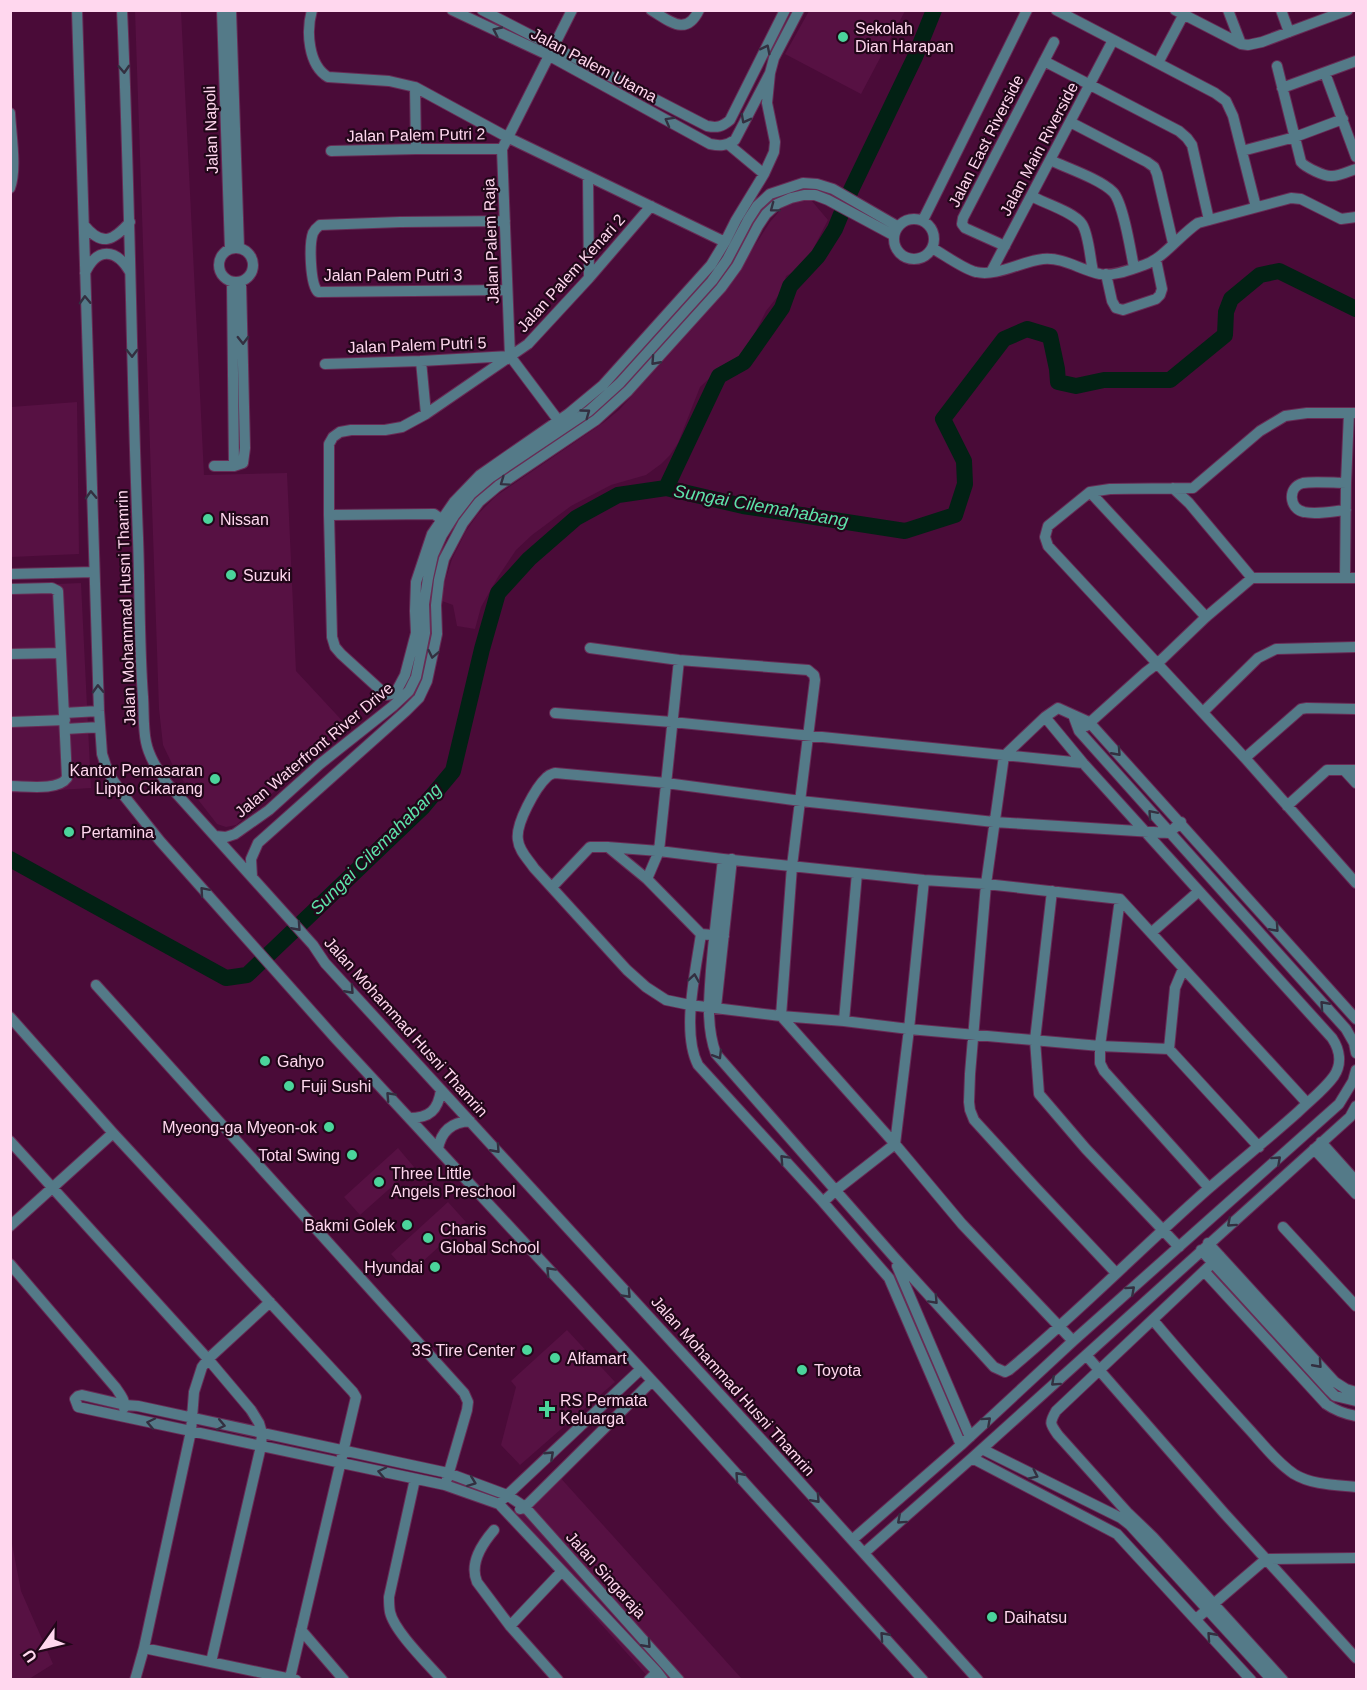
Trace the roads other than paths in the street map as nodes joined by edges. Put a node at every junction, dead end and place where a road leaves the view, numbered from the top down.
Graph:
1 (76, 10) edge
2 (122, 10) edge
3 (222, 10) edge
4 (231, 10) edge
5 (312, 10) edge
6 (452, 10) edge
7 (482, 10) edge
8 (572, 10) edge
9 (651, 10) edge
10 (699, 10) edge
11 (785, 10) edge
12 (799, 10) edge
13 (1027, 10) edge
14 (1056, 10) edge
15 (1228, 10) edge
16 (1281, 10) edge
17 (1348, 10) edge
18 (1181, 12) edge
19 (1070, 14) edge
20 (1327, 14) edge
21 (1289, 32) junction
22 (1113, 40) junction
23 (1054, 42) dead end
24 (1241, 44) junction
25 (551, 50) junction
26 (1044, 61) junction
27 (1356, 61) edge
28 (1158, 63) junction
29 (1277, 66) dead end
30 (770, 73) junction
31 (1325, 73) junction
32 (1090, 85) junction
33 (415, 87) junction
34 (1282, 88) junction
35 (10, 113) edge
36 (1342, 119) junction
37 (1070, 122) junction
38 (507, 137) junction
39 (1295, 137) junction
40 (725, 145) junction
41 (416, 148) junction
42 (502, 149) junction
43 (331, 151) dead end
44 (1242, 151) junction
45 (1356, 157) edge
46 (1050, 160) junction
47 (1356, 169) edge
48 (764, 174) junction
49 (588, 176) junction
50 (10, 188) edge
51 (1031, 196) junction
52 (651, 207) junction
53 (1256, 207) junction
54 (861, 212) junction
55 (1356, 217) edge
56 (923, 220) junction
57 (1209, 220) junction
58 (505, 221) junction
59 (130, 222) junction
60 (84, 225) junction
61 (895, 230) junction
62 (725, 242) junction
63 (1173, 243) junction
64 (1005, 246) junction
65 (932, 248) junction
66 (234, 249) junction
67 (1156, 260) junction
68 (1134, 268) junction
69 (1093, 271) junction
70 (991, 272) junction
71 (130, 273) junction
72 (1106, 274) junction
73 (84, 276) junction
74 (589, 278) junction
75 (236, 282) junction
76 (507, 290) junction
77 (510, 331) junction
78 (528, 344) junction
79 (510, 356) junction
80 (421, 361) junction
81 (325, 364) dead end
82 (1353, 413) edge
83 (426, 414) junction
84 (558, 420) junction
85 (214, 466) dead end
86 (1346, 483) junction
87 (1173, 488) junction
88 (1193, 488) junction
89 (1110, 489) junction
90 (1090, 492) junction
91 (1189, 503) junction
92 (1346, 510) junction
93 (1111, 514) junction
94 (328, 515) junction
95 (441, 519) junction
96 (93, 572) junction
97 (10, 574) edge
98 (1351, 578) edge
99 (1252, 579) junction
100 (10, 589) edge
101 (1206, 617) junction
102 (1356, 647) edge
103 (590, 648) dead end
104 (61, 653) junction
105 (10, 654) edge
106 (679, 660) junction
107 (1158, 663) junction
108 (1356, 709) edge
109 (99, 711) junction
110 (1203, 712) junction
111 (555, 713) dead end
112 (1073, 715) junction
113 (1045, 717) junction
114 (65, 721) junction
115 (10, 722) edge
116 (672, 722) junction
117 (1089, 722) junction
118 (100, 727) junction
119 (1079, 731) junction
120 (809, 737) junction
121 (1004, 756) junction
122 (1245, 758) junction
123 (1083, 763) junction
124 (1351, 770) edge
125 (666, 783) junction
126 (1356, 783) edge
127 (10, 786) edge
128 (801, 801) junction
129 (1287, 806) junction
130 (269, 810) junction
131 (994, 822) junction
132 (1181, 822) junction
133 (1145, 831) junction
134 (1169, 833) junction
135 (215, 836) junction
136 (258, 843) junction
137 (607, 847) junction
138 (659, 851) junction
139 (1211, 856) junction
140 (727, 859) junction
141 (792, 866) junction
142 (1200, 866) junction
143 (857, 873) junction
144 (252, 877) junction
145 (647, 879) junction
146 (924, 879) junction
147 (1356, 883) edge
148 (986, 884) junction
149 (552, 887) junction
150 (1052, 891) junction
151 (1199, 891) junction
152 (1120, 899) junction
153 (1256, 906) junction
154 (1245, 916) junction
155 (1151, 933) junction
156 (702, 934) junction
157 (719, 936) junction
158 (1184, 969) junction
159 (96, 985) dead end
160 (690, 1005) junction
161 (712, 1007) junction
162 (780, 1016) junction
163 (10, 1017) edge
164 (1356, 1018) edge
165 (844, 1021) junction
166 (909, 1029) junction
167 (1346, 1029) junction
168 (974, 1035) junction
169 (1332, 1038) junction
170 (1035, 1040) junction
171 (1100, 1046) junction
172 (1169, 1049) junction
173 (1356, 1053) edge
174 (1356, 1070) edge
175 (441, 1090) junction
176 (1307, 1103) junction
177 (1356, 1106) edge
178 (1353, 1116) edge
179 (409, 1118) junction
180 (470, 1120) junction
181 (113, 1133) junction
182 (10, 1141) edge
183 (895, 1144) junction
184 (1317, 1146) junction
185 (1259, 1147) junction
186 (438, 1149) junction
187 (1356, 1181) edge
188 (52, 1188) junction
189 (1209, 1188) junction
190 (1244, 1189) junction
191 (836, 1190) junction
192 (1356, 1194) edge
193 (823, 1202) junction
194 (1255, 1202) junction
195 (10, 1226) edge
196 (1283, 1227) dead end
197 (1163, 1230) junction
198 (1204, 1246) junction
199 (1179, 1247) junction
200 (894, 1257) junction
201 (1217, 1259) junction
202 (10, 1264) edge
203 (1204, 1271) junction
204 (1116, 1273) junction
205 (270, 1302) junction
206 (1356, 1306) edge
207 (1268, 1315) junction
208 (1153, 1320) junction
209 (1091, 1326) junction
210 (1059, 1327) junction
211 (1103, 1339) junction
212 (1073, 1341) junction
213 (1086, 1355) junction
214 (208, 1359) junction
215 (641, 1369) junction
216 (1100, 1370) junction
217 (1309, 1376) junction
218 (652, 1381) junction
219 (1356, 1392) edge
220 (1356, 1401) edge
221 (125, 1405) junction
222 (1356, 1416) edge
223 (122, 1417) junction
224 (192, 1418) junction
225 (191, 1431) junction
226 (262, 1433) junction
227 (970, 1437) junction
228 (962, 1445) junction
229 (261, 1446) junction
230 (982, 1449) junction
231 (342, 1450) junction
232 (972, 1458) junction
233 (339, 1463) junction
234 (448, 1473) junction
235 (415, 1479) junction
236 (924, 1479) junction
237 (445, 1485) junction
238 (1356, 1487) edge
239 (933, 1490) junction
240 (503, 1499) junction
241 (525, 1507) junction
242 (508, 1513) junction
243 (1129, 1519) junction
244 (494, 1530) dead end
245 (852, 1540) junction
246 (864, 1553) junction
247 (1356, 1558) edge
248 (1266, 1559) junction
249 (562, 1571) junction
250 (1211, 1606) junction
251 (1196, 1619) junction
252 (510, 1626) junction
253 (301, 1630) junction
254 (144, 1648) junction
255 (1356, 1658) edge
256 (211, 1662) junction
257 (656, 1677) edge
258 (293, 1679) edge
259 (135, 1680) edge
260 (344, 1680) edge
261 (442, 1680) edge
262 (558, 1680) edge
263 (679, 1680) edge
264 (923, 1680) edge
265 (978, 1680) edge
266 (1251, 1680) edge
267 (1272, 1680) edge
268 (1283, 1680) edge

1 - 60 street, Jalan Mohammad Husni Thamrin
2 -> 59 street, Jalan Mohammad Husni Thamrin
3 - 66 street, Jalan Napoli
4 - 66 street, Jalan Napoli
5 - 33 street
25 -> 6 street, Jalan Palem Utama
7 - 25 street, Jalan Palem Utama
8 - 25 street, Jalan Palem Raja
9 - 10 street
25 -> 11 street, Jalan Palem Utama
12 - 30 street
13 - 56 street
14 - 19 street
15 - 24 street
16 - 21 street
17 - 20 street
18 - 24 street
18 - 28 street
19 - 22 street
20 - 21 street
21 - 24 street
22 - 28 street
22 - 32 street, Jalan Main Riverside
23 - 26 street, Jalan East Riverside
25 - 38 street, Jalan Palem Raja
40 -> 25 street, Jalan Palem Utama
26 - 32 street
26 - 64 street, Jalan East Riverside
27 - 31 street
28 - 44 street
29 - 34 street
30 -> 40 street
30 - 48 street
31 - 34 street
31 - 36 street
32 - 37 street, Jalan Main Riverside
32 - 57 street
33 - 38 street
33 - 41 street
34 - 39 street
35 - 50 street
36 - 39 street
36 - 45 street
37 - 46 street, Jalan Main Riverside
37 - 63 street
38 - 42 street, Jalan Palem Raja
38 - 49 street
39 - 44 street
39 - 47 street
40 - 48 street, Jalan Palem Utama
41 - 42 street, Jalan Palem Putri 2
41 - 43 street, Jalan Palem Putri 2
42 - 58 street, Jalan Palem Raja
44 - 53 street
46 - 51 street, Jalan Main Riverside
46 - 68 street
48 - 62 street
49 - 52 street
49 - 74 street
51 - 64 street, Jalan Main Riverside
51 - 69 street
52 - 62 street
52 - 74 street, Jalan Palem Kenari 2
53 - 55 street
53 - 57 street
54 - 61 street, Jalan Waterfront River Drive
130 -> 54 street, Jalan Waterfront River Drive
54 -> 136 street, Jalan Waterfront River Drive
56 - 61 street
56 - 65 street
57 - 63 street
58 - 76 street, Jalan Palem Raja
58 - 76 street, Jalan Palem Putri 3
59 - 60 street
59 - 71 street, Jalan Mohammad Husni Thamrin
60 - 73 street, Jalan Mohammad Husni Thamrin
61 - 65 street
62 - 84 street
63 - 67 street
64 - 70 street, Jalan Main Riverside
65 - 70 street
66 - 75 street, Jalan Napoli
66 - 75 street, Jalan Napoli
67 - 68 street
67 - 72 street
68 - 72 street
69 - 70 street
69 - 72 street
71 - 73 street
71 -> 135 street, Jalan Mohammad Husni Thamrin
96 -> 73 street, Jalan Mohammad Husni Thamrin
74 - 78 street, Jalan Palem Kenari 2
75 - 85 street, Jalan Napoli
76 - 77 street, Jalan Palem Raja
77 - 78 street
77 - 79 street, Jalan Palem Raja
78 - 79 street, Jalan Palem Kenari 2
79 - 80 street, Jalan Palem Putri 5
79 - 83 street, Jalan Palem Kenari 2
79 - 84 street
80 - 81 street, Jalan Palem Putri 5
80 - 83 street
82 - 86 street
82 - 88 street
83 - 94 street, Jalan Palem Kenari 2
84 - 95 street
86 - 92 street
86 - 92 street
87 - 88 street
87 - 89 street
87 - 91 street
88 - 91 street
89 - 90 street
89 - 93 street
90 - 93 street
90 - 107 street
91 - 99 street
92 - 98 street
93 - 101 street
94 - 95 street
94 - 95 street
96 - 97 street
109 -> 96 street, Jalan Mohammad Husni Thamrin
98 - 99 street
99 - 101 street
100 - 104 street
101 - 107 street
102 - 110 street
103 - 106 street
104 - 105 street
104 - 114 street
106 - 116 street
106 - 120 street
107 - 110 street
107 - 117 street
108 - 122 street
109 - 114 street
109 - 118 street, Jalan Mohammad Husni Thamrin
110 - 122 street
111 - 116 street
112 - 113 street
112 - 117 street
112 - 119 street
113 - 121 street
113 - 123 street
114 - 115 street
114 - 118 street
114 - 127 street
116 - 120 street
116 - 125 street
117 - 119 street
117 -> 132 street
179 -> 118 street, Jalan Mohammad Husni Thamrin
134 -> 119 street
120 - 121 street
120 - 128 street
121 - 123 street
121 - 131 street
122 - 129 street
123 - 133 street
124 - 126 street
124 - 129 street
125 - 128 street
125 - 138 street
125 - 149 street
128 - 131 street
128 - 141 street
129 - 147 street
130 - 135 street, Jalan Waterfront River Drive
130 - 136 street
131 - 133 street
131 - 148 street
132 - 134 street
132 - 139 street
133 - 134 street
133 - 151 street
134 - 142 street
135 - 144 street, Jalan Mohammad Husni Thamrin
136 - 144 street
137 - 138 street
137 - 145 street
137 - 149 street
138 - 140 street
138 - 145 street
139 - 142 street
139 - 153 street
140 - 141 street
140 - 157 street
141 - 143 street
141 - 162 street
142 - 154 street
143 - 146 street
143 - 165 street
144 -> 175 street, Jalan Mohammad Husni Thamrin
145 - 156 street
146 - 148 street
146 - 166 street
148 - 150 street
148 - 168 street
149 - 160 street
150 - 152 street
150 - 170 street
151 - 155 street
151 - 169 street
152 - 155 street
152 - 171 street
153 - 154 street
153 -> 164 street
167 -> 154 street
155 - 158 street
156 - 157 street
160 -> 156 street
157 - 161 street
158 - 172 street
158 - 176 street
159 - 234 street
160 - 161 street
193 -> 160 street
161 - 162 street
161 -> 191 street
162 - 165 street
162 - 183 street
163 - 181 street
165 - 166 street
166 - 168 street
166 - 183 street
167 - 169 street
167 - 173 street
168 - 170 street
168 - 204 street
169 - 176 street
170 - 171 street
170 - 197 street
171 - 172 street
171 - 189 street
172 - 185 street
190 -> 174 street
175 - 179 street
175 - 180 street, Jalan Mohammad Husni Thamrin
176 - 185 street
177 - 178 street
178 - 184 street
179 - 186 street, Jalan Mohammad Husni Thamrin
180 - 186 street
180 -> 245 street, Jalan Mohammad Husni Thamrin
181 - 188 street
181 - 205 street
182 - 188 street
183 - 191 street
183 - 210 street
184 - 187 street
184 - 192 street
184 - 194 street
185 - 189 street
215 -> 186 street, Jalan Mohammad Husni Thamrin
188 - 195 street
188 - 214 street
189 - 197 street
190 - 194 street
190 - 199 street
191 - 193 street
191 - 200 street
193 - 228 street
194 -> 198 street
196 - 206 street
197 - 199 street
197 - 204 street
198 - 201 street
198 - 211 street
209 -> 199 street
200 -> 210 street
200 - 227 street
201 - 203 street
201 - 207 street
202 - 221 street
203 - 208 street
203 - 217 street
204 - 210 street
205 - 214 street
205 - 231 street
207 - 217 street
207 -> 219 street
208 - 216 street
208 - 238 street
209 - 211 street
209 - 212 street
210 - 212 street
211 - 213 street
227 -> 212 street
213 - 216 street
213 -> 230 street
214 - 224 street
214 - 226 street
215 - 218 street, Jalan Mohammad Husni Thamrin
240 -> 215 street
216 - 243 street
216 - 248 street
217 - 220 street
217 - 222 street
218 - 241 street
264 -> 218 street, Jalan Mohammad Husni Thamrin
221 - 223 street
221 - 223 street
221 - 224 street
225 -> 223 street
224 - 225 street
224 -> 226 street
225 - 229 street
225 - 254 street
226 - 229 street
226 - 231 street
227 - 228 street
228 - 236 street
229 - 233 street
229 - 256 street
230 - 232 street
230 -> 243 street
231 - 233 street
231 - 234 street
232 - 239 street
232 - 251 street
235 -> 233 street
233 - 253 street
234 - 237 street
234 -> 240 street
235 - 237 street
235 - 261 street
236 - 239 street
236 - 245 street
237 - 240 street
239 -> 246 street
240 - 241 street, Jalan Singaraja
240 - 242 street
241 - 242 street
241 -> 263 street, Jalan Singaraja
242 - 249 street
243 - 250 street
244 - 252 street
245 - 246 street, Jalan Mohammad Husni Thamrin
246 - 265 street, Jalan Mohammad Husni Thamrin
247 - 248 street
248 - 250 street
248 - 255 street
249 - 252 street
249 - 257 street
250 - 251 street
250 - 267 street
250 - 268 street
266 -> 251 street
252 - 262 street
253 - 258 street
253 - 260 street
254 - 256 street
254 - 259 street
256 - 258 street

